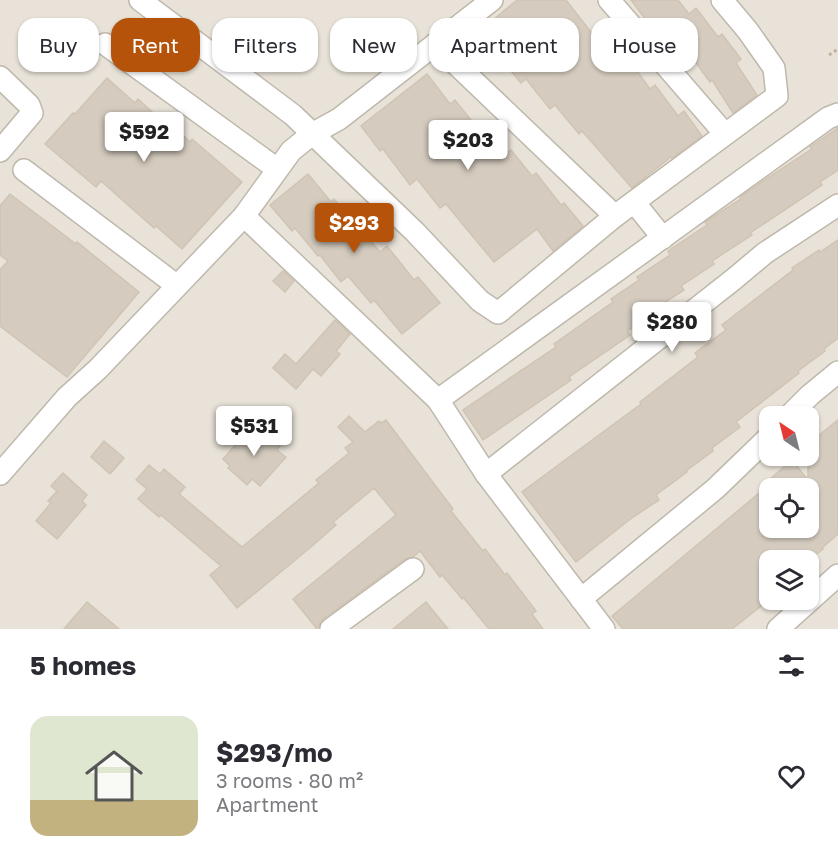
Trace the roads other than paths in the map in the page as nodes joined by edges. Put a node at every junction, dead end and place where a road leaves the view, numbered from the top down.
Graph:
1 (140, 0) edge
2 (492, 0) edge
3 (609, 0) edge
4 (722, 0) edge
5 (469, 18) edge
6 (105, 44) dead end
7 (429, 49) edge
8 (464, 72) edge
9 (0, 77) edge
10 (838, 114) edge
11 (312, 134) junction
12 (725, 134) junction
13 (0, 151) edge
14 (277, 169) junction
15 (24, 170) dead end
16 (634, 202) junction
17 (838, 205) edge
18 (244, 216) junction
19 (615, 216) junction
20 (663, 238) junction
21 (176, 285) junction
22 (838, 372) edge
23 (438, 399) junction
24 (799, 406) edge
25 (759, 447) edge
26 (0, 474) edge
27 (486, 474) junction
28 (413, 569) dead end
29 (838, 575) edge
30 (581, 599) junction
31 (331, 629) edge
32 (604, 629) edge
33 (778, 629) edge

1 - 11 street
2 - 5 street
3 - 12 street
4 - 12 street
6 - 14 street
7 - 11 street
8 - 19 street
9 - 13 street
10 - 20 street
11 - 14 street
11 - 19 street
12 - 16 street
14 - 18 street
15 - 21 street
16 - 19 street
16 - 20 street
17 - 27 street
18 - 21 street
18 - 23 street
20 - 23 street
21 - 26 street
22 - 24 street
23 - 27 street
25 - 30 street
27 - 30 street
28 - 31 street
29 - 33 street
30 - 32 street

